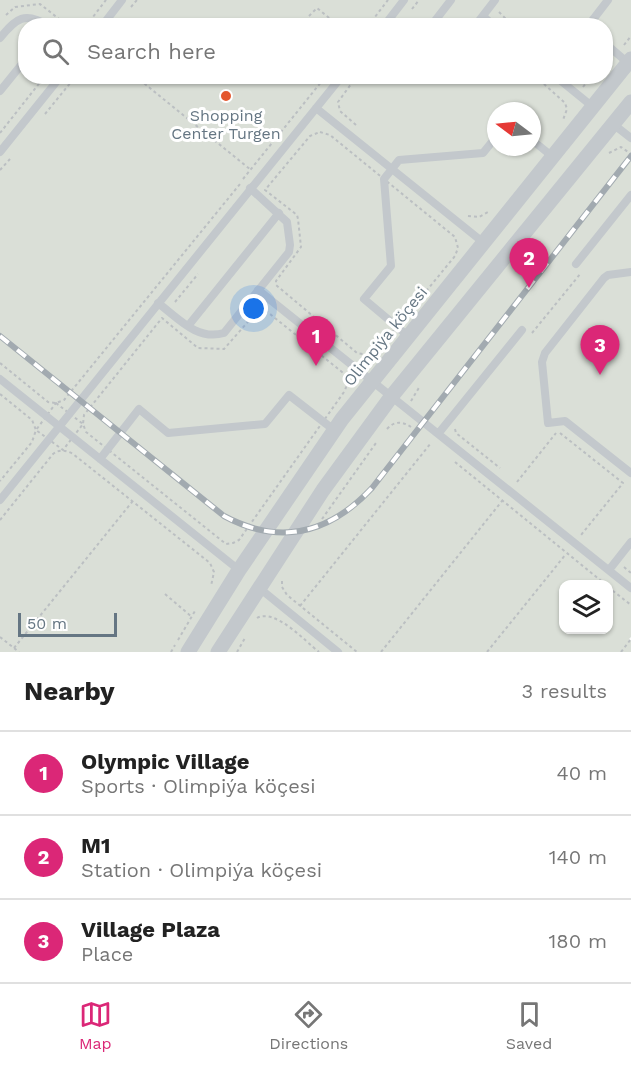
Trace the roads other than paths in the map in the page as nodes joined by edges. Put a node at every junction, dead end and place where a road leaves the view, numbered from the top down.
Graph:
1 (122, 0) edge
2 (404, 0) edge
3 (451, 0) edge
4 (495, 0) edge
5 (608, 0) edge
6 (483, 16) edge
7 (108, 18) edge
8 (390, 18) edge
9 (436, 18) edge
10 (594, 18) edge
11 (18, 20) edge
12 (0, 38) edge
13 (613, 49) edge
14 (630, 61) edge
15 (18, 69) edge
16 (613, 82) edge
17 (55, 84) edge
18 (336, 84) edge
19 (565, 84) edge
20 (612, 84) edge
21 (0, 91) edge
22 (631, 102) edge
23 (593, 107) junction
24 (316, 108) junction
25 (613, 124) junction
26 (631, 138) edge
27 (541, 147) edge
28 (487, 148) edge
29 (0, 152) edge
30 (553, 157) junction
31 (392, 169) junction
32 (250, 188) junction
33 (631, 195) edge
34 (279, 213) junction
35 (484, 243) junction
36 (576, 264) dead end
37 (631, 272) edge
38 (258, 290) junction
39 (158, 303) junction
40 (188, 326) junction
41 (522, 330) dead end
42 (402, 331) junction
43 (0, 379) edge
44 (371, 380) junction
45 (392, 398) junction
46 (328, 425) junction
47 (59, 427) junction
48 (438, 434) junction
49 (100, 459) junction
50 (631, 473) edge
51 (0, 500) edge
52 (631, 542) edge
53 (239, 570) junction
54 (609, 570) junction
55 (258, 587) junction
56 (631, 588) edge
57 (188, 652) edge
58 (218, 652) edge
59 (338, 652) edge

1 - 7 lane
2 - 8 lane
3 - 9 lane
4 - 6 lane
5 - 10 lane
11 - 12 lane
13 - 14 lane
14 - 16 street, Olimpiýa köçesi
15 - 21 lane
17 - 29 lane
18 - 24 lane
19 - 23 lane
20 - 23 street, Olimpiýa köçesi
22 - 25 street
23 - 30 street, Olimpiýa köçesi
24 - 31 lane
24 - 32 lane
25 - 26 lane
25 - 45 street
27 - 30 lane
28 - 31 lane
30 - 35 street, Olimpiýa köçesi
31 - 35 lane
31 - 42 lane
32 - 34 lane
32 - 39 lane
33 - 36 lane
34 - 38 lane
34 - 40 lane
35 - 42 street, Olimpiýa köçesi
37 - 50 lane
38 - 40 lane
38 - 44 lane
39 - 40 lane
39 - 47 lane
41 - 48 lane
42 - 44 street, Olimpiýa köçesi
43 - 47 lane
44 - 45 lane
44 - 46 street, Olimpiýa köçesi
45 - 48 lane
45 - 55 street
46 - 49 lane
46 - 53 street, Olimpiýa köçesi
47 - 49 lane
47 - 51 lane
48 - 54 lane
49 - 53 lane
52 - 54 lane
53 - 57 street, Olimpiýa köçesi
54 - 56 lane
55 - 58 street
55 - 59 lane

